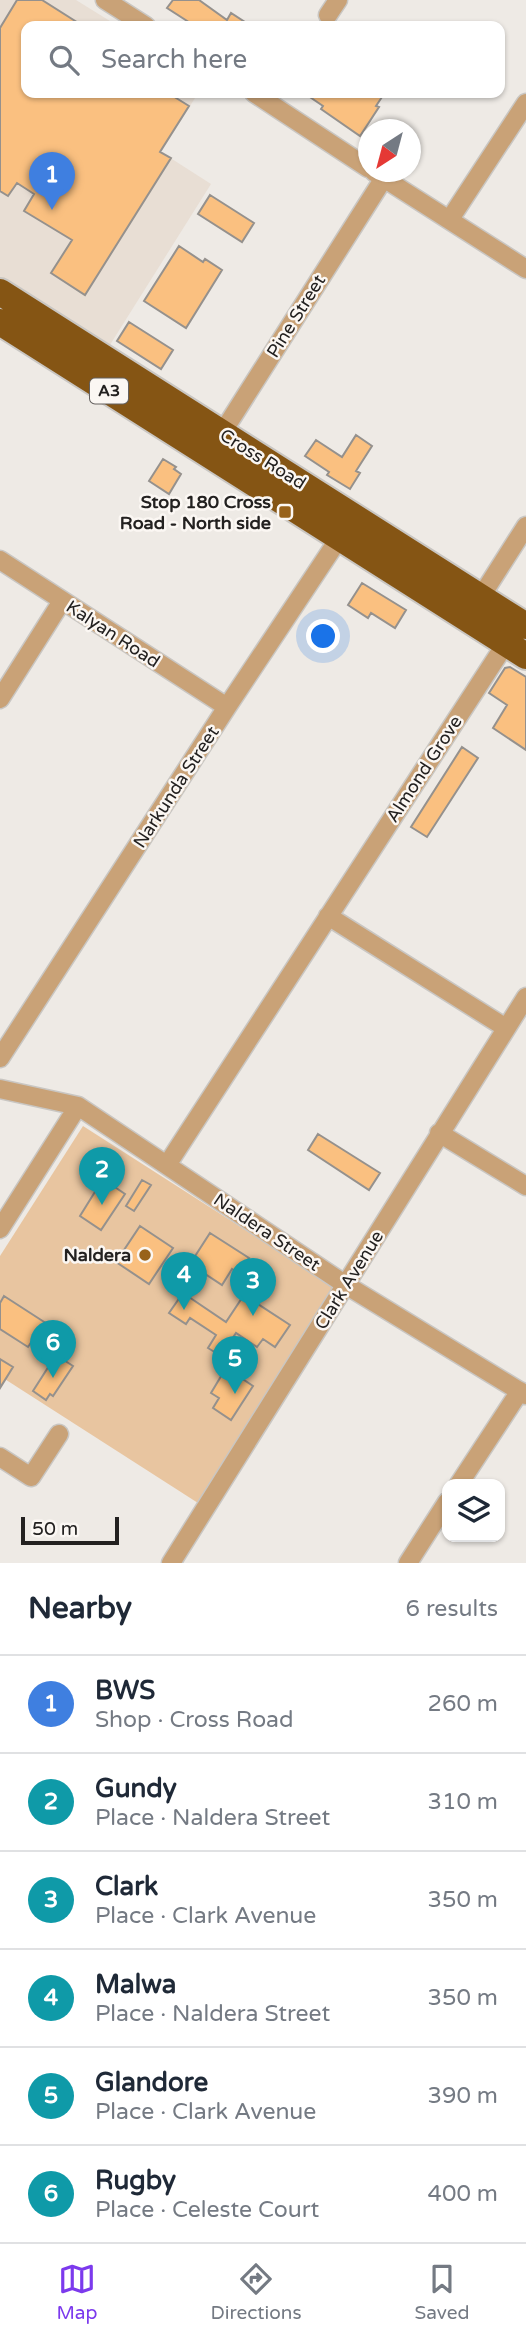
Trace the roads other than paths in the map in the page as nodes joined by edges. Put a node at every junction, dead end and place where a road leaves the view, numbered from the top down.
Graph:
1 (105, 0) edge
2 (138, 21) edge
3 (262, 98) edge
4 (526, 103) edge
5 (358, 161) edge
6 (369, 182) edge
7 (391, 182) edge
8 (450, 219) junction
9 (526, 269) edge
10 (6, 318) edge
11 (215, 444) junction
12 (526, 526) edge
13 (347, 527) junction
14 (0, 560) edge
15 (62, 601) junction
16 (474, 607) junction
17 (520, 637) edge
18 (0, 699) edge
19 (227, 707) junction
20 (328, 916) junction
21 (526, 997) edge
22 (506, 1028) junction
23 (0, 1058) edge
24 (0, 1089) edge
25 (78, 1106) junction
26 (439, 1133) junction
27 (167, 1165) junction
28 (526, 1186) edge
29 (0, 1229) edge
30 (346, 1285) junction
31 (523, 1393) edge
32 (59, 1434) dead end
33 (0, 1457) edge
34 (463, 1479) edge
35 (442, 1510) edge
36 (178, 1561) edge
37 (408, 1563) edge

1 - 2 street
3 - 5 street
4 - 8 street
6 - 11 street, Pine Street
7 - 8 street
8 - 9 street
10 - 11 highway, Cross Road / A3
11 - 13 highway, Cross Road / A3
12 - 16 street
13 - 16 highway, Cross Road / A3
13 - 19 street, Narkunda Street
14 - 15 street, Kalyan Road
15 - 18 street
15 - 19 street, Kalyan Road
16 - 17 highway, Cross Road / A3
17 - 20 street, Almond Grove
19 - 23 street, Narkunda Street
20 - 22 street
20 - 27 street, Almond Grove
21 - 22 street, Clark Avenue
22 - 26 street, Clark Avenue
24 - 25 street, Naldera Street
25 - 27 street, Naldera Street
25 - 29 street
26 - 28 street
26 - 30 street, Clark Avenue
27 - 30 street, Naldera Street
30 - 31 street, Naldera Street
30 - 36 street, Clark Avenue
31 - 34 street
32 - 33 street
35 - 37 street

